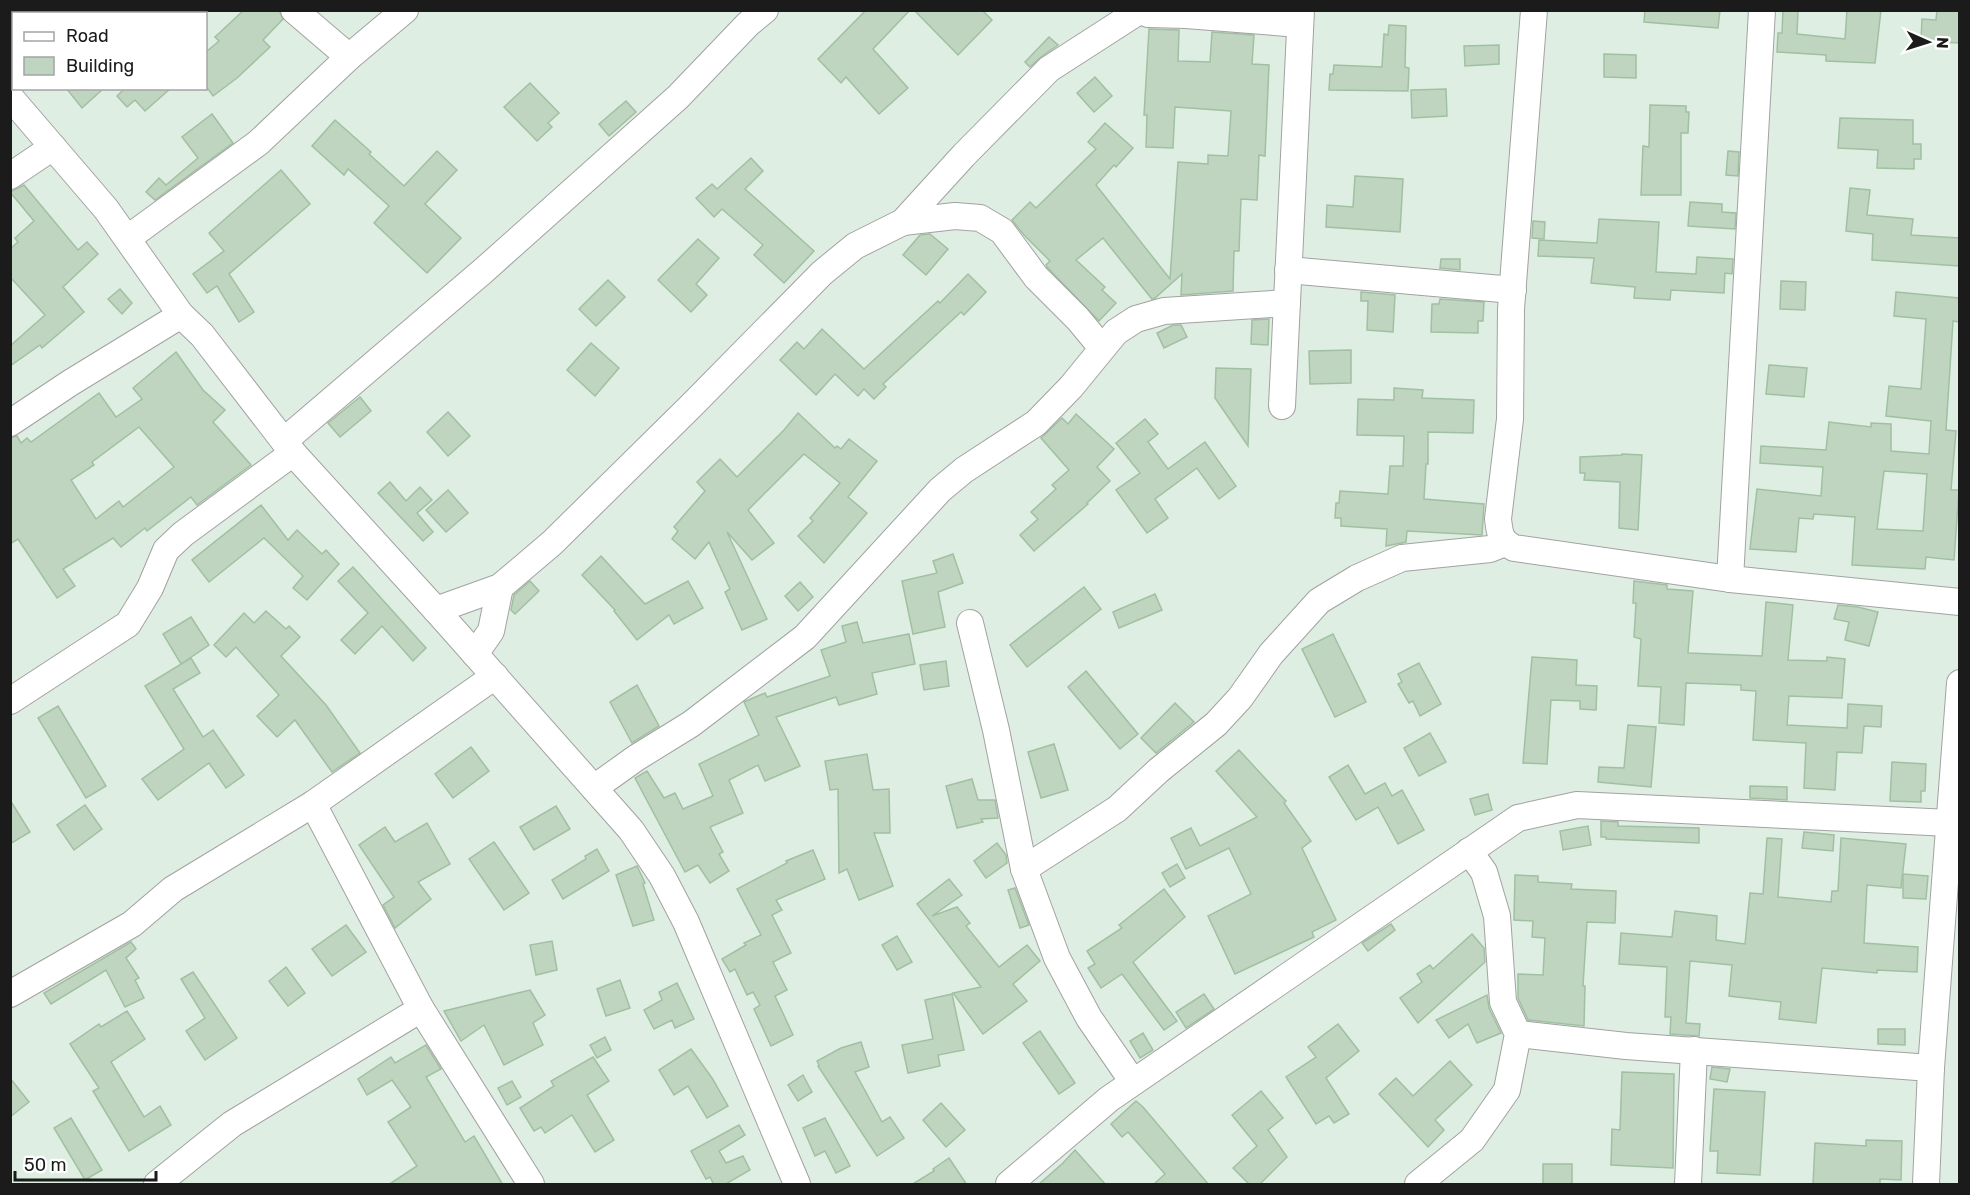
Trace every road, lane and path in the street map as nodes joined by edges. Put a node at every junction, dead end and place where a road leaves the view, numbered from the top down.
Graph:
1 (294, 10) edge
2 (405, 10) edge
3 (765, 10) edge
4 (1534, 10) edge
5 (1762, 10) edge
6 (1139, 11) edge
7 (1301, 17) edge
8 (349, 57) junction
9 (10, 97) edge
10 (53, 147) junction
11 (10, 176) edge
12 (903, 222) junction
13 (128, 238) junction
14 (1288, 270) junction
15 (1512, 290) junction
16 (1287, 303) junction
17 (181, 315) junction
18 (1102, 348) junction
19 (1282, 406) dead end
20 (10, 423) edge
21 (288, 447) junction
22 (1505, 543) junction
23 (1730, 579) junction
24 (500, 587) junction
25 (1959, 602) edge
26 (436, 610) junction
27 (970, 623) dead end
28 (476, 654) junction
29 (495, 676) junction
30 (1959, 683) edge
31 (10, 702) edge
32 (594, 788) junction
33 (313, 804) junction
34 (1950, 824) junction
35 (1469, 850) junction
36 (1024, 869) junction
37 (1952, 906) edge
38 (10, 994) edge
39 (421, 1009) junction
40 (1518, 1034) junction
41 (1694, 1050) junction
42 (1931, 1068) junction
43 (1133, 1082) junction
44 (158, 1185) edge
45 (531, 1185) edge
46 (796, 1185) edge
47 (1009, 1185) edge
48 (1418, 1185) edge
49 (1688, 1185) edge
50 (1926, 1185) edge

1 - 8 street
2 - 8 street
3 - 21 street
4 - 15 street
5 - 23 street
6 - 7 street
6 - 12 street
7 - 14 street
8 - 13 street
9 - 10 street
10 - 11 street
10 - 13 street
12 - 18 street
12 - 24 street
13 - 17 street
14 - 15 street
14 - 16 street
15 - 22 street
16 - 18 street
16 - 19 street
17 - 20 street
17 - 21 street
18 - 32 street
21 - 26 street
21 - 31 street
22 - 23 street
22 - 36 street
23 - 25 street
24 - 26 street
24 - 28 street
26 - 28 street
27 - 36 street
28 - 29 street
29 - 32 street
29 - 33 street
30 - 34 street
32 - 46 street
33 - 38 street
33 - 39 street
34 - 35 street
34 - 37 street
35 - 40 street
35 - 43 street
36 - 43 street
37 - 42 street
39 - 44 street
39 - 45 street
40 - 41 street
40 - 48 street
41 - 42 street
41 - 49 street
42 - 50 street
43 - 47 street

